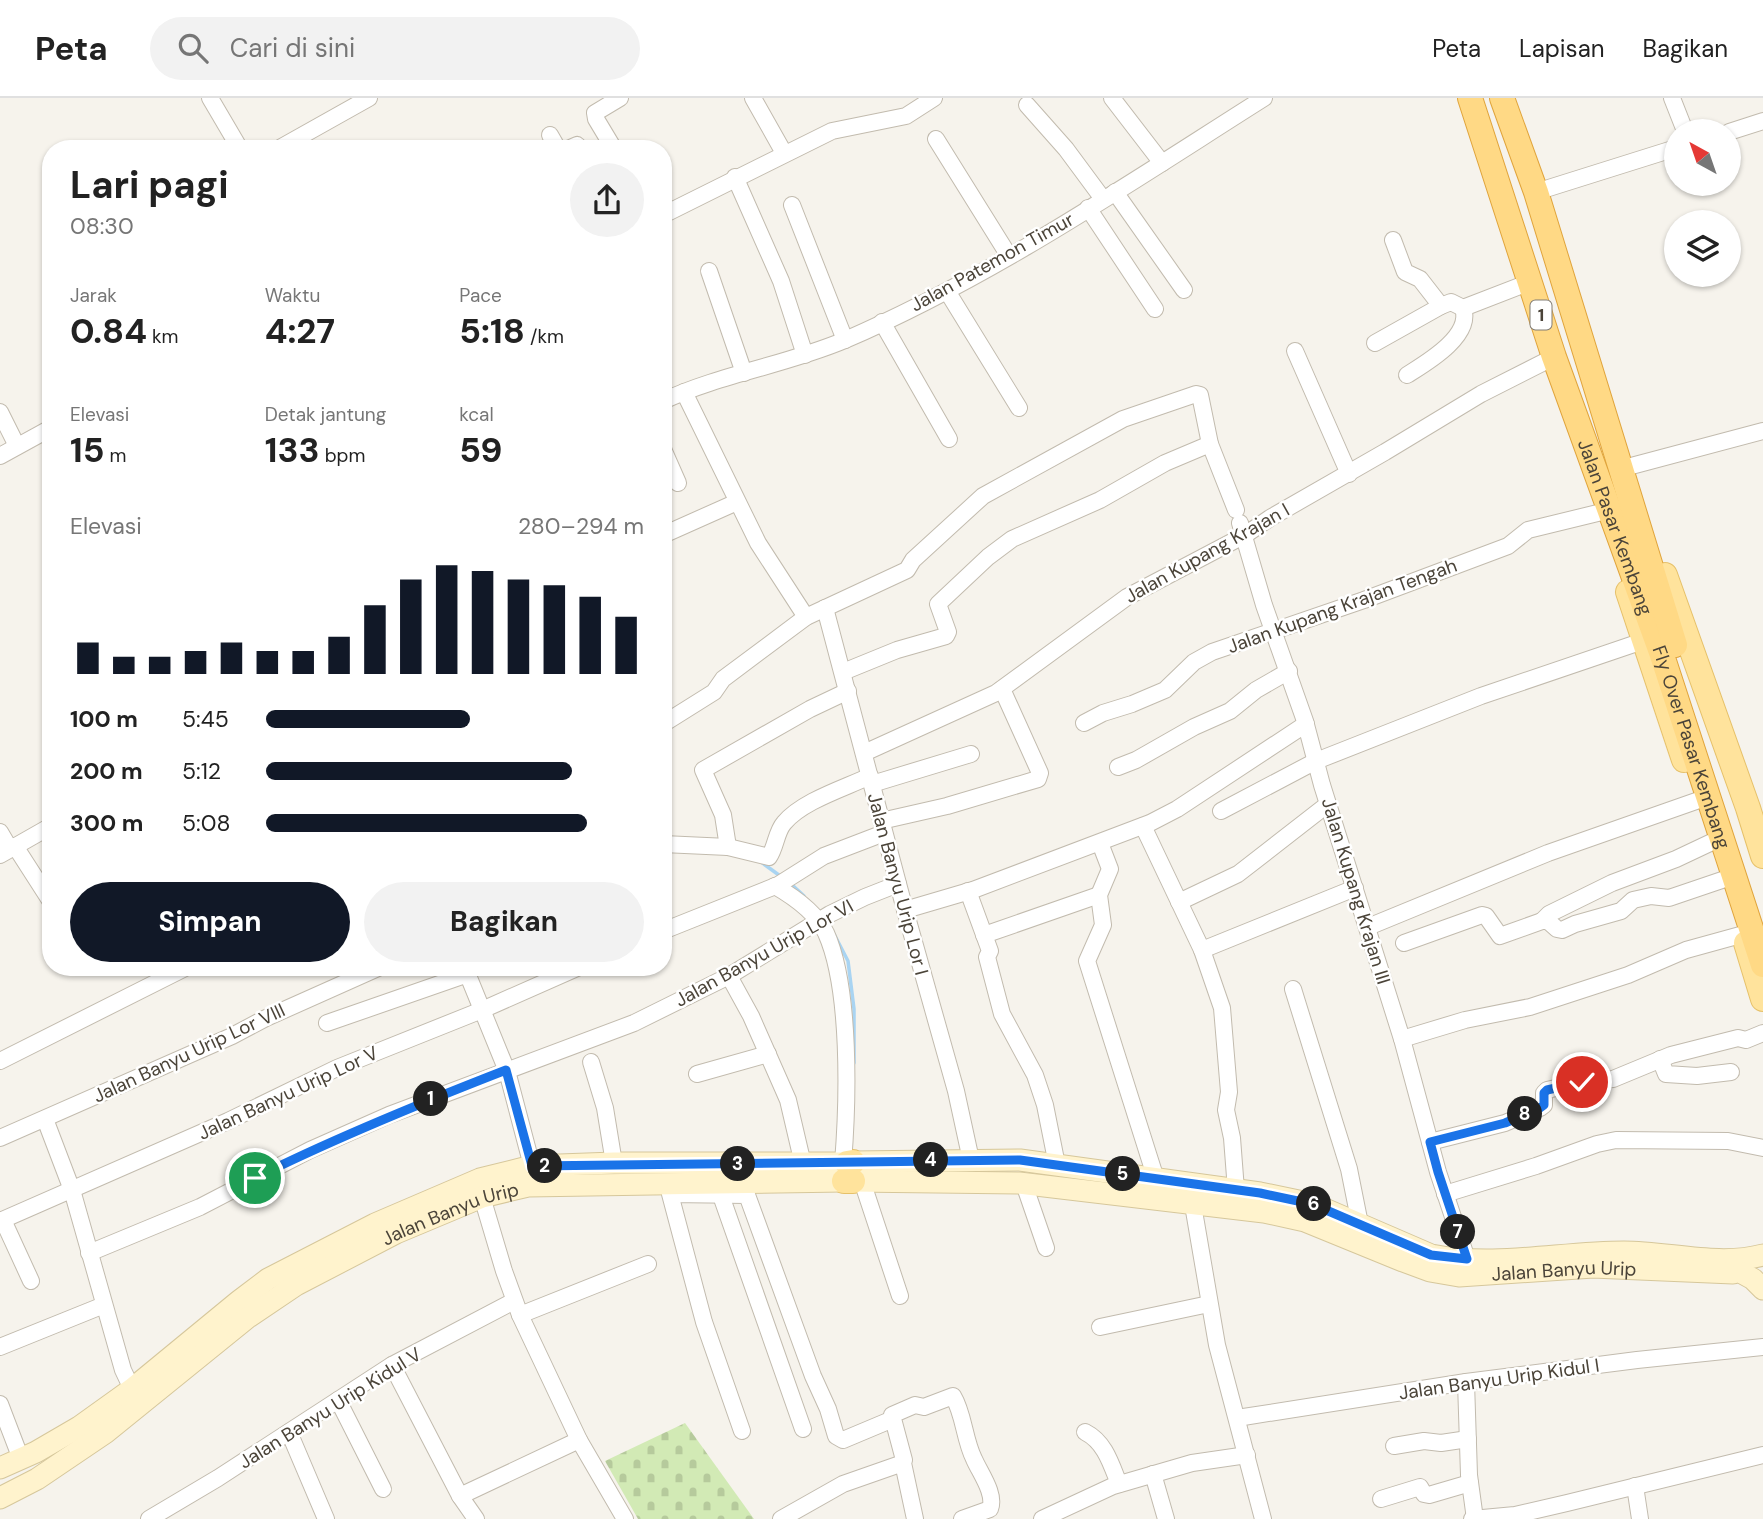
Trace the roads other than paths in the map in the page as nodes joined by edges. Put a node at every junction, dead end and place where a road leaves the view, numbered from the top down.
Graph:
1 (210, 98) edge
2 (369, 98) edge
3 (620, 98) edge
4 (753, 98) edge
5 (903, 98) edge
6 (932, 98) edge
7 (1112, 98) edge
8 (1470, 98) edge
9 (1502, 98) edge
10 (1672, 98) edge
11 (1255, 100) edge
12 (1027, 105) dead end
13 (911, 113) junction
14 (1680, 119) edge
15 (1763, 121) edge
16 (1741, 128) edge
17 (936, 139) dead end
18 (235, 140) edge
19 (294, 140) edge
20 (609, 140) edge
21 (1664, 152) edge
22 (784, 153) junction
23 (1162, 163) junction
24 (735, 177) junction
25 (1536, 192) junction
26 (1109, 195) junction
27 (792, 205) dead end
28 (1088, 208) junction
29 (672, 210) edge
30 (1393, 240) dead end
31 (1009, 256) junction
32 (709, 271) dead end
33 (1530, 282) junction
34 (1184, 290) dead end
35 (947, 291) junction
36 (1441, 306) junction
37 (1463, 308) junction
38 (1155, 309) dead end
39 (881, 322) junction
40 (845, 340) junction
41 (1375, 343) dead end
42 (1296, 351) dead end
43 (805, 355) junction
44 (1554, 357) junction
45 (744, 373) junction
46 (1408, 375) dead end
47 (684, 392) junction
48 (672, 397) edge
49 (1019, 408) dead end
50 (0, 412) edge
51 (1763, 430) edge
52 (42, 433) edge
53 (949, 439) dead end
54 (1210, 444) junction
55 (17, 446) junction
56 (0, 456) edge
57 (672, 469) edge
58 (1620, 469) junction
59 (1349, 474) junction
60 (678, 483) dead end
61 (737, 502) junction
62 (1622, 521) junction
63 (1241, 523) junction
64 (672, 531) edge
65 (825, 608) junction
66 (806, 617) junction
67 (1274, 630) junction
68 (1660, 648) junction
69 (1289, 671) junction
70 (843, 672) junction
71 (1002, 689) junction
72 (848, 691) junction
73 (672, 718) edge
74 (1084, 723) dead end
75 (1306, 724) junction
76 (864, 752) junction
77 (971, 754) dead end
78 (1316, 761) junction
79 (1118, 767) dead end
80 (871, 780) junction
81 (1699, 800) junction
82 (1328, 804) junction
83 (1756, 805) edge
84 (1221, 811) dead end
85 (1143, 826) junction
86 (883, 827) junction
87 (42, 831) edge
88 (0, 832) edge
89 (1712, 842) junction
90 (1100, 843) junction
91 (672, 845) edge
92 (727, 848) junction
93 (8, 850) edge
94 (1763, 856) edge
95 (1725, 879) junction
96 (780, 883) junction
97 (898, 884) junction
98 (1355, 888) junction
99 (42, 891) edge
100 (968, 891) junction
101 (1099, 895) junction
102 (1179, 902) junction
103 (1763, 909) edge
104 (905, 910) junction
105 (823, 919) junction
106 (1542, 921) junction
107 (1368, 926) junction
108 (672, 927) edge
109 (1744, 934) junction
110 (984, 935) junction
111 (1404, 943) dead end
112 (1202, 950) junction
113 (1760, 970) edge
114 (169, 976) edge
115 (360, 976) edge
116 (453, 976) edge
117 (468, 976) edge
118 (559, 976) edge
119 (729, 976) junction
120 (1293, 989) dead end
121 (1763, 999) edge
122 (482, 1010) junction
123 (327, 1023) dead end
124 (1763, 1033) edge
125 (1402, 1039) junction
126 (768, 1054) junction
127 (1660, 1059) junction
128 (0, 1061) edge
129 (591, 1062) dead end
130 (506, 1070) junction
131 (1731, 1072) dead end
132 (697, 1074) dead end
133 (45, 1119) junction
134 (0, 1138) edge
135 (1430, 1142) junction
136 (1763, 1148) edge
137 (971, 1160) junction
138 (614, 1163) junction
139 (803, 1164) junction
140 (1057, 1165) junction
141 (532, 1166) junction
142 (850, 1172) junction
143 (1156, 1179) junction
144 (1024, 1184) junction
145 (72, 1189) junction
146 (719, 1189) junction
147 (1236, 1189) junction
148 (1445, 1194) junction
149 (482, 1197) junction
150 (1193, 1205) junction
151 (2, 1221) edge
152 (1360, 1224) junction
153 (1046, 1248) dead end
154 (89, 1253) junction
155 (1763, 1255) edge
156 (1467, 1259) junction
157 (648, 1264) dead end
158 (1753, 1271) edge
159 (31, 1282) dead end
160 (273, 1288) junction
161 (1763, 1289) edge
162 (900, 1296) dead end
163 (1209, 1304) junction
164 (104, 1305) junction
165 (517, 1308) junction
166 (1100, 1327) dead end
167 (0, 1347) edge
168 (1763, 1347) edge
169 (392, 1365) junction
170 (1466, 1382) junction
171 (132, 1389) junction
172 (338, 1400) junction
173 (0, 1404) edge
174 (1237, 1418) junction
175 (893, 1419) junction
176 (803, 1429) dead end
177 (742, 1430) dead end
178 (289, 1432) junction
179 (1085, 1432) dead end
180 (1468, 1439) junction
181 (579, 1440) junction
182 (1394, 1446) dead end
183 (1247, 1455) junction
184 (1763, 1455) edge
185 (21, 1459) junction
186 (903, 1464) junction
187 (0, 1468) edge
188 (1153, 1474) junction
189 (1470, 1483) junction
190 (1119, 1484) junction
191 (1635, 1486) junction
192 (383, 1489) dead end
193 (460, 1496) junction
194 (0, 1498) edge
195 (1381, 1499) dead end
196 (174, 1513) edge
197 (1474, 1518) edge
198 (149, 1519) edge
199 (326, 1519) edge
200 (476, 1519) edge
201 (625, 1519) edge
202 (781, 1519) edge
203 (915, 1519) edge
204 (962, 1519) edge
205 (1042, 1519) edge
206 (1166, 1519) edge
207 (1263, 1519) edge
208 (1640, 1519) edge

1 - 18 street
2 - 19 street
3 - 20 street
4 - 22 street
5 - 13 street
6 - 13 street
7 - 23 street
8 - 33 highway, Jalan Pasar Kembang / 1
9 - 25 highway, Jalan Pasar Kembang / 1
10 - 14 street
11 - 23 street, Jalan Patemon Timur
12 - 26 street
13 - 22 street
15 - 16 street
17 - 31 street
21 - 25 street
22 - 24 street
23 - 26 street, Jalan Patemon Timur
24 - 29 street
24 - 43 street
25 - 58 highway, Jalan Pasar Kembang / 1
26 - 28 street, Jalan Patemon Timur
26 - 34 street
27 - 40 street
28 - 31 street, Jalan Patemon Timur
28 - 38 street
30 - 36 street
31 - 35 street, Jalan Patemon Timur
32 - 45 street
33 - 37 street
33 - 44 highway, Jalan Pasar Kembang / 1
35 - 39 street, Jalan Patemon Timur
35 - 49 street
36 - 37 street
36 - 41 street
37 - 46 street
39 - 40 street, Jalan Patemon Timur
39 - 53 street
40 - 43 street, Jalan Patemon Timur
42 - 59 street
43 - 45 street, Jalan Patemon Timur
44 - 59 street, Jalan Kupang Krajan I
44 - 62 highway, Jalan Pasar Kembang / 1
45 - 47 street, Jalan Patemon Timur
47 - 48 street, Jalan Patemon Timur
47 - 61 street
50 - 55 street
51 - 58 street
52 - 55 street
54 - 63 street, Jalan Kupang Krajan III
54 - 65 street, Jalan Kupang Krajan III
54 - 70 street
55 - 56 street
57 - 60 street
58 - 62 highway, Jalan Pasar Kembang / 1
59 - 63 street, Jalan Kupang Krajan I
61 - 64 street
61 - 66 street
62 - 67 street, Jalan Kupang Krajan Tengah
62 - 68 highway, Fly Over Pasar Kembang / 1
62 - 68 main road, Jalan Pasar Kembang
62 - 83 main road, Jalan Pasar Kembang
63 - 67 street, Jalan Kupang Krajan III
63 - 71 street, Jalan Kupang Krajan I
65 - 66 street
65 - 70 street, Jalan Banyu Urip Lor I
66 - 73 street
67 - 69 street, Jalan Kupang Krajan III
67 - 74 street, Jalan Kupang Krajan Tengah
68 - 78 street
68 - 81 main road, Jalan Pasar Kembang
68 - 103 highway, Fly Over Pasar Kembang / 1
68 - 113 highway, Fly Over Pasar Kembang / 1
69 - 75 street, Jalan Kupang Krajan III
69 - 79 street
70 - 72 street, Jalan Banyu Urip Lor I
71 - 76 street, Jalan Kupang Krajan I
71 - 86 street
72 - 76 street, Jalan Banyu Urip Lor I
72 - 92 street
75 - 78 street, Jalan Kupang Krajan III
75 - 85 street
76 - 80 street, Jalan Banyu Urip Lor I
77 - 80 street
78 - 82 street, Jalan Kupang Krajan III
78 - 84 street
80 - 86 street, Jalan Banyu Urip Lor I
80 - 92 street
81 - 89 main road, Jalan Pasar Kembang
81 - 107 street
82 - 98 street, Jalan Kupang Krajan III
82 - 102 street
83 - 94 main road, Jalan Pasar Kembang
85 - 90 street
85 - 102 street
86 - 96 street
86 - 97 street, Jalan Banyu Urip Lor I
87 - 93 street
88 - 93 street
89 - 95 main road, Jalan Pasar Kembang
89 - 106 street
90 - 100 street
90 - 101 street
91 - 92 street
93 - 99 street
95 - 106 street
95 - 109 main road, Jalan Pasar Kembang
96 - 105 street
96 - 108 street
97 - 104 street, Jalan Banyu Urip Lor I
97 - 105 street, Jalan Banyu Urip Lor VI
98 - 107 street, Jalan Kupang Krajan III
98 - 112 street
100 - 104 street
100 - 110 street
101 - 110 street
101 - 143 street
102 - 112 street
104 - 137 street, Jalan Banyu Urip Lor I
105 - 119 street, Jalan Banyu Urip Lor VI
105 - 142 street
106 - 111 street
107 - 125 street, Jalan Kupang Krajan III
109 - 113 main road, Jalan Pasar Kembang
109 - 125 street
110 - 140 street
112 - 147 street
113 - 121 main road, Jalan Pasar Kembang
114 - 128 street
115 - 133 street, Jalan Banyu Urip Lor VIII
116 - 123 street
117 - 122 street
118 - 122 street, Jalan Banyu Urip Lor V
119 - 126 street
119 - 130 street, Jalan Banyu Urip Lor VI
120 - 152 street
122 - 130 street
122 - 145 street, Jalan Banyu Urip Lor V
124 - 127 street
125 - 135 street, Jalan Kupang Krajan III
126 - 132 street
126 - 139 street
127 - 131 street
127 - 135 street
129 - 138 street
130 - 141 street
130 - 154 street, Jalan Banyu Urip Lor VI
133 - 134 street, Jalan Banyu Urip Lor VIII
133 - 145 street
135 - 148 street, Jalan Kupang Krajan III
136 - 148 street
137 - 140 main road, Jalan Banyu Urip
137 - 142 main road, Jalan Banyu Urip
138 - 139 main road, Jalan Banyu Urip
138 - 141 main road, Jalan Banyu Urip
139 - 142 main road, Jalan Banyu Urip
140 - 143 main road, Jalan Banyu Urip
141 - 160 main road, Jalan Banyu Urip
142 - 144 main road, Jalan Banyu Urip
142 - 146 main road, Jalan Banyu Urip
142 - 162 street
143 - 147 main road, Jalan Banyu Urip
144 - 150 main road, Jalan Banyu Urip
144 - 153 street
145 - 151 street, Jalan Banyu Urip Lor V
145 - 154 street
146 - 149 main road, Jalan Banyu Urip
146 - 175 street
146 - 176 street
146 - 177 street
147 - 152 main road, Jalan Banyu Urip
148 - 156 street, Jalan Kupang Krajan III
149 - 160 main road, Jalan Banyu Urip
149 - 165 street
150 - 158 main road, Jalan Banyu Urip
150 - 163 street
151 - 159 street
152 - 156 main road, Jalan Banyu Urip
154 - 164 street
155 - 156 main road, Jalan Banyu Urip
157 - 165 street, Jalan Banyu Urip Kidul V
158 - 161 main road
160 - 171 main road, Jalan Banyu Urip
160 - 194 main road, Jalan Banyu Urip
163 - 166 street
163 - 174 street
164 - 167 street
164 - 171 street
165 - 169 street, Jalan Banyu Urip Kidul V
165 - 181 street
168 - 170 street, Jalan Banyu Urip Kidul I
169 - 172 street, Jalan Banyu Urip Kidul V
169 - 193 street
170 - 174 street, Jalan Banyu Urip Kidul I
170 - 180 street
171 - 185 main road, Jalan Banyu Urip
172 - 178 street, Jalan Banyu Urip Kidul V
172 - 192 street
173 - 185 street
174 - 183 street
175 - 186 street
175 - 204 street
178 - 196 street, Jalan Banyu Urip Kidul V
178 - 199 street
179 - 190 street
180 - 182 street
180 - 189 street
181 - 193 street
181 - 201 street
183 - 188 street
183 - 207 street
184 - 191 street
185 - 187 main road, Jalan Banyu Urip
186 - 202 street
186 - 203 street
188 - 190 street
188 - 206 street
189 - 195 street
189 - 197 street
190 - 205 street
191 - 197 street
191 - 208 street
193 - 200 street
196 - 198 street, Jalan Banyu Urip Kidul V

